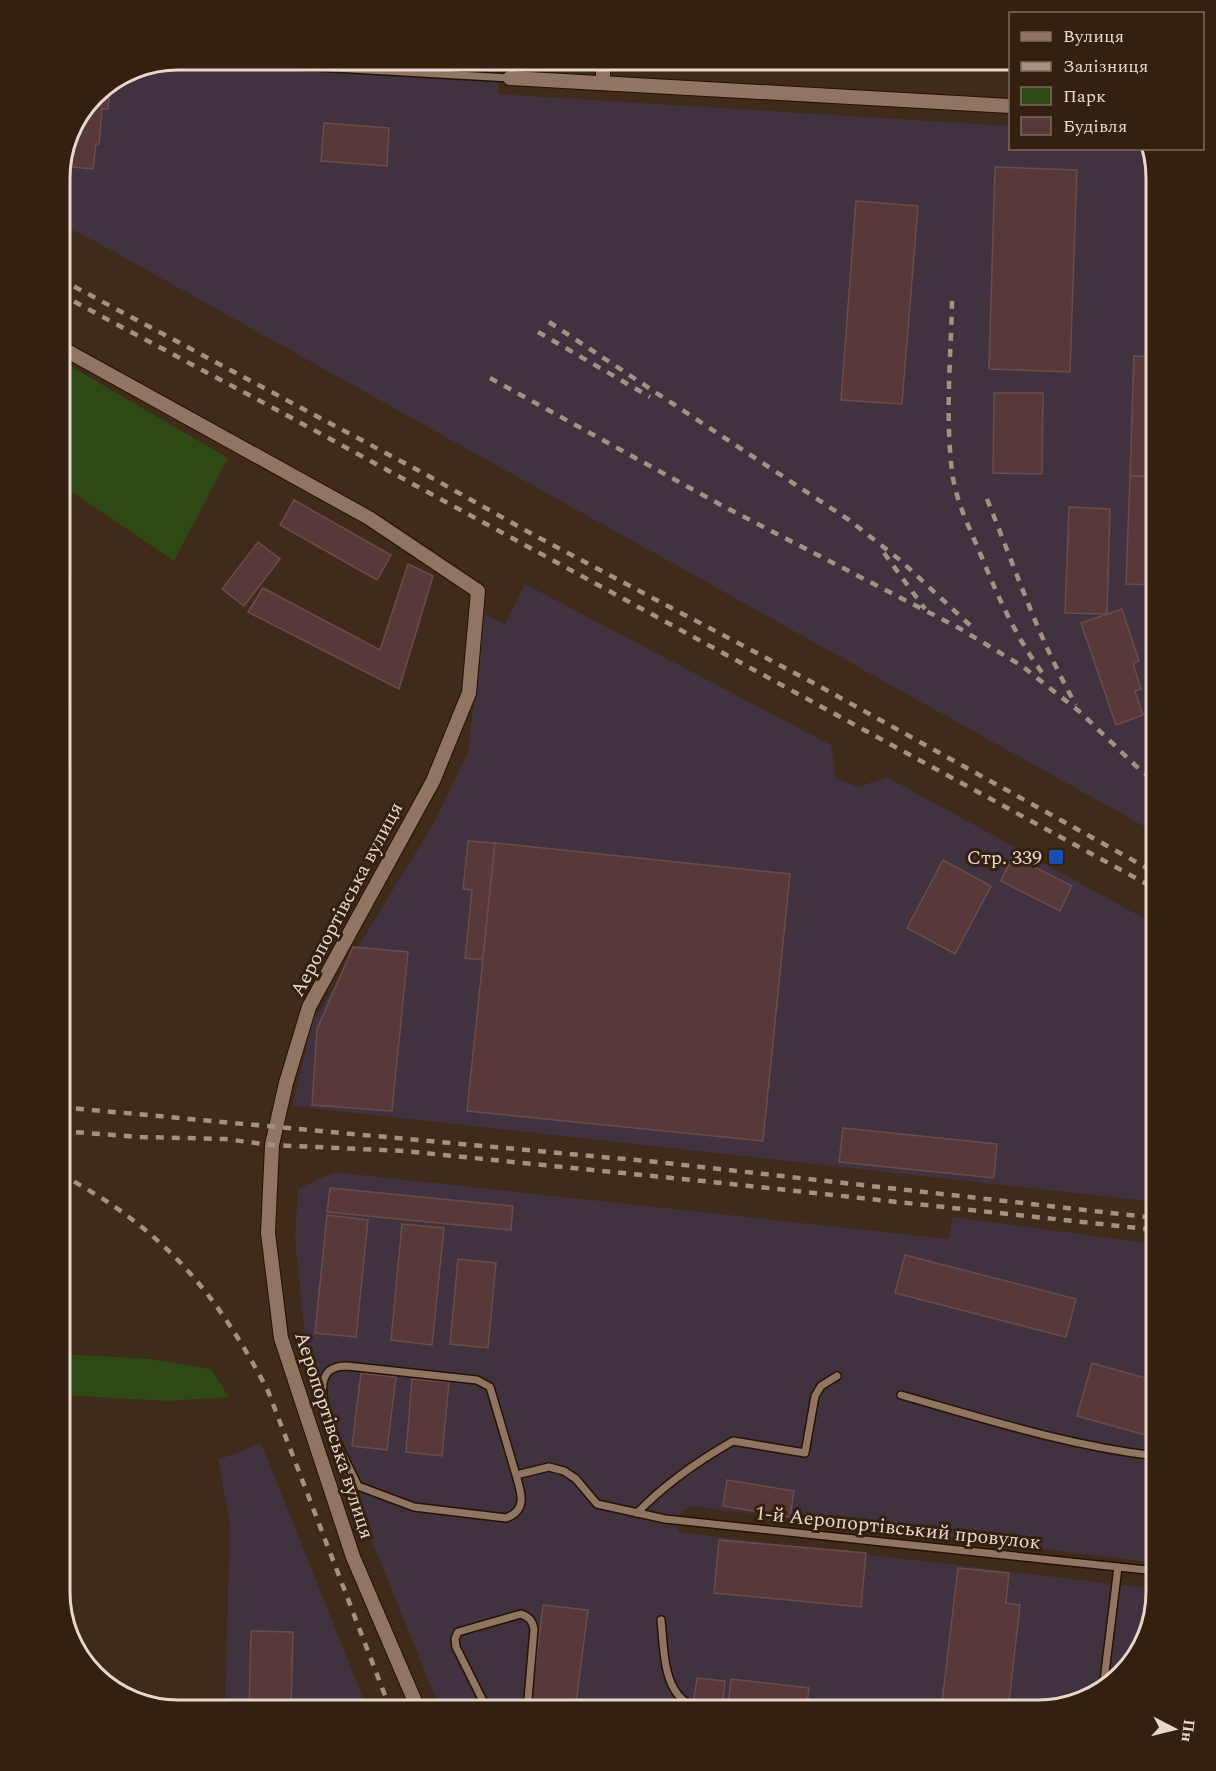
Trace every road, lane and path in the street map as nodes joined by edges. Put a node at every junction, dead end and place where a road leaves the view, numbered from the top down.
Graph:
1 (387, 71) edge
2 (603, 71) edge
3 (510, 78) joint
4 (603, 83) junction
5 (1009, 106) edge
6 (71, 353) edge
7 (837, 1376) dead end
8 (901, 1395) dead end
9 (1146, 1455) edge
10 (516, 1475) junction
11 (637, 1513) junction
12 (1118, 1567) junction
13 (1146, 1570) edge
14 (662, 1620) dead end
15 (1105, 1677) edge
16 (414, 1700) edge
17 (482, 1700) edge
18 (528, 1700) edge
19 (684, 1700) edge

1 - 3 lane
2 - 4 street
3 - 4 street
4 - 5 street
6 - 16 street, Аеропортівська вулиця
7 - 11 lane
8 - 9 lane
10 - 10 lane
10 - 11 lane, 1-й Аеропортівський провулок
11 - 12 lane, 1-й Аеропортівський провулок
12 - 13 lane, 1-й Аеропортівський провулок
12 - 15 lane
14 - 19 lane
17 - 18 lane

